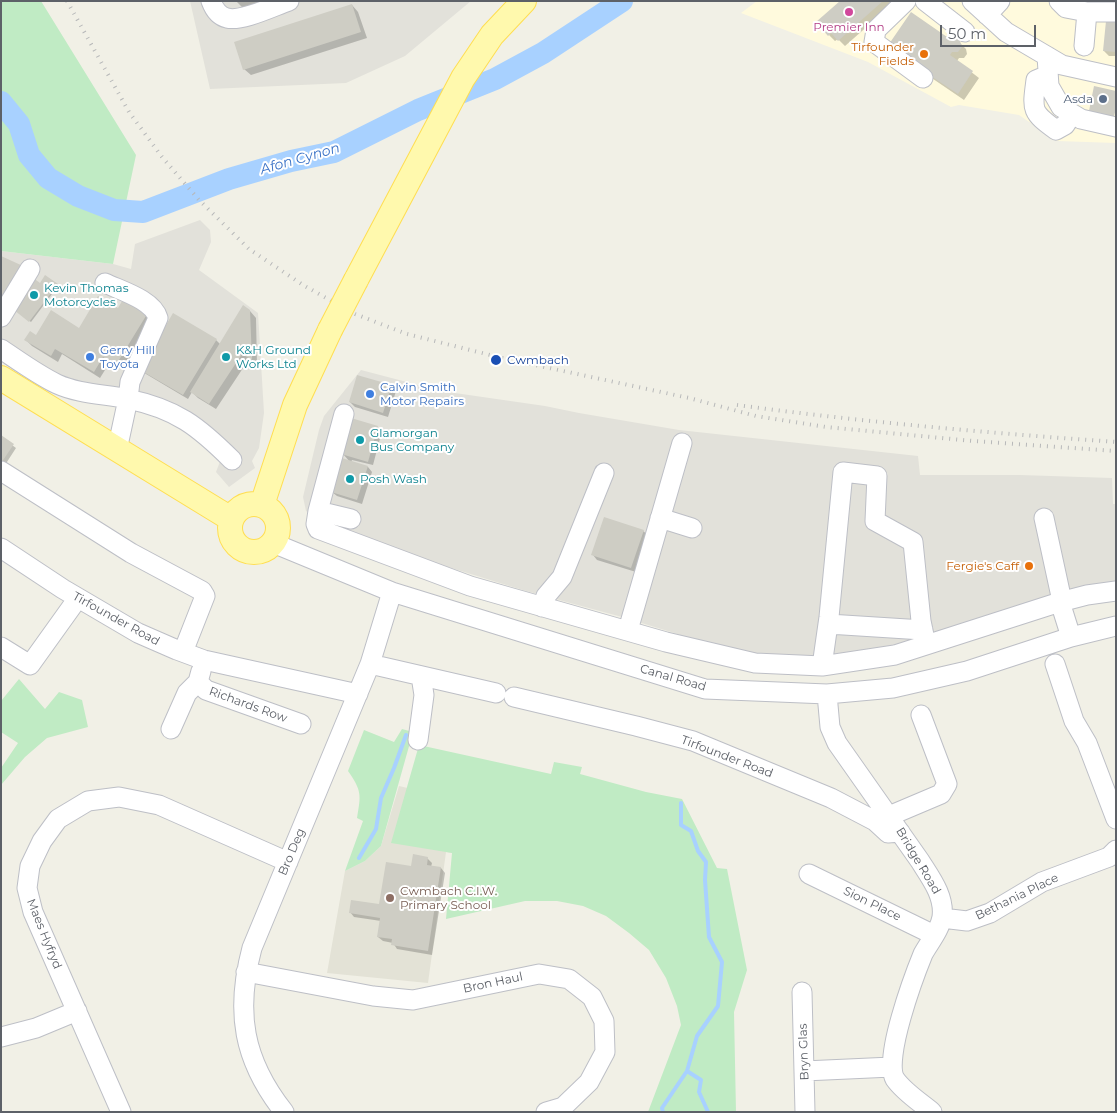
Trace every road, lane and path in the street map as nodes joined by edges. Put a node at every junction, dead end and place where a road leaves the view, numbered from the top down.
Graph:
1 (211, 1) edge
2 (290, 1) edge
3 (524, 1) edge
4 (906, 1) edge
5 (925, 1) edge
6 (972, 1) edge
7 (1000, 1) edge
8 (1059, 1) edge
9 (1087, 12) junction
10 (1116, 12) edge
11 (987, 15) junction
12 (965, 32) dead end
13 (1084, 46) dead end
14 (1046, 56) junction
15 (1116, 77) edge
16 (923, 78) dead end
17 (1116, 127) edge
18 (30, 269) dead end
19 (105, 283) dead end
20 (1, 317) edge
21 (1, 349) edge
22 (1, 378) edge
23 (128, 399) junction
24 (344, 414) dead end
25 (682, 443) dead end
26 (117, 450) junction
27 (232, 460) dead end
28 (1, 471) edge
29 (604, 473) dead end
30 (262, 505) junction
31 (318, 510) junction
32 (660, 518) junction
33 (1044, 518) dead end
34 (231, 519) junction
35 (350, 519) dead end
36 (692, 528) dead end
37 (273, 543) junction
38 (1, 548) edge
39 (479, 588) junction
40 (1116, 591) edge
41 (392, 592) junction
42 (78, 598) junction
43 (1061, 602) junction
44 (542, 607) junction
45 (467, 615) junction
46 (829, 621) junction
47 (1116, 626) edge
48 (628, 630) junction
49 (925, 637) junction
50 (1071, 637) junction
51 (1, 647) edge
52 (183, 652) junction
53 (204, 660) junction
54 (370, 664) junction
55 (1055, 664) dead end
56 (822, 666) junction
57 (421, 676) junction
58 (198, 682) junction
59 (358, 694) junction
60 (827, 694) junction
61 (921, 715) dead end
62 (301, 724) dead end
63 (171, 729) dead end
64 (418, 740) dead end
65 (889, 816) junction
66 (1116, 819) edge
67 (900, 832) junction
68 (1116, 850) edge
69 (288, 862) junction
70 (810, 874) dead end
71 (942, 918) junction
72 (934, 935) junction
73 (246, 972) junction
74 (802, 992) dead end
75 (77, 1011) junction
76 (1, 1038) edge
77 (892, 1067) junction
78 (804, 1071) junction
79 (121, 1112) edge
80 (284, 1112) edge
81 (546, 1112) edge
82 (805, 1112) edge
83 (932, 1112) edge

1 - 2 street
3 - 30 main road, bridge
4 - 16 street
5 - 12 street
6 - 11 street
7 - 11 street
8 - 9 street
9 - 10 street
9 - 13 street
11 - 14 street
14 - 15 street
14 - 17 street
18 - 20 street
19 - 23 street
21 - 23 street
22 - 26 main road
23 - 26 street
23 - 27 street
24 - 31 street
25 - 32 street
26 - 34 main road
28 - 52 street
29 - 44 street
30 - 34 main road
30 - 37 main road
31 - 35 street
31 - 39 street
32 - 36 street
32 - 48 street
33 - 43 street
34 - 37 main road
37 - 41 street, Canal Road
38 - 42 street, Tirfounder Road
39 - 44 street
39 - 45 street
40 - 43 street
41 - 45 street, Canal Road
41 - 54 street, Bro Deg
42 - 51 street
42 - 52 street, Tirfounder Road
43 - 49 street
43 - 50 street
44 - 48 street
45 - 60 street, Canal Road
46 - 49 street
46 - 49 street
46 - 56 street
47 - 50 street, Canal Road
48 - 56 street
49 - 56 street
50 - 60 street, Canal Road
52 - 53 street, Tirfounder Road
53 - 58 street
53 - 59 street, Tirfounder Road
54 - 57 street, Tirfounder Road
54 - 59 street, Bro Deg
55 - 66 street
57 - 64 street
57 - 67 street, Tirfounder Road
58 - 62 street, Richards Row
58 - 63 street
59 - 69 street, Bro Deg
60 - 65 street, Bridge Road
61 - 65 street
65 - 67 street, Bridge Road
67 - 71 street, Bridge Road
68 - 71 street, Bethania Place
69 - 73 street, Bro Deg
69 - 75 street, Maes Hyfryd
70 - 72 street, Sion Place
71 - 72 street
72 - 77 street
73 - 80 street, Bro Deg
73 - 81 street, Bron Haul
74 - 78 street, Bryn Glas
75 - 76 street
75 - 79 street, Maes Hyfryd
77 - 78 street
77 - 83 street
78 - 82 street, Bryn Glas

